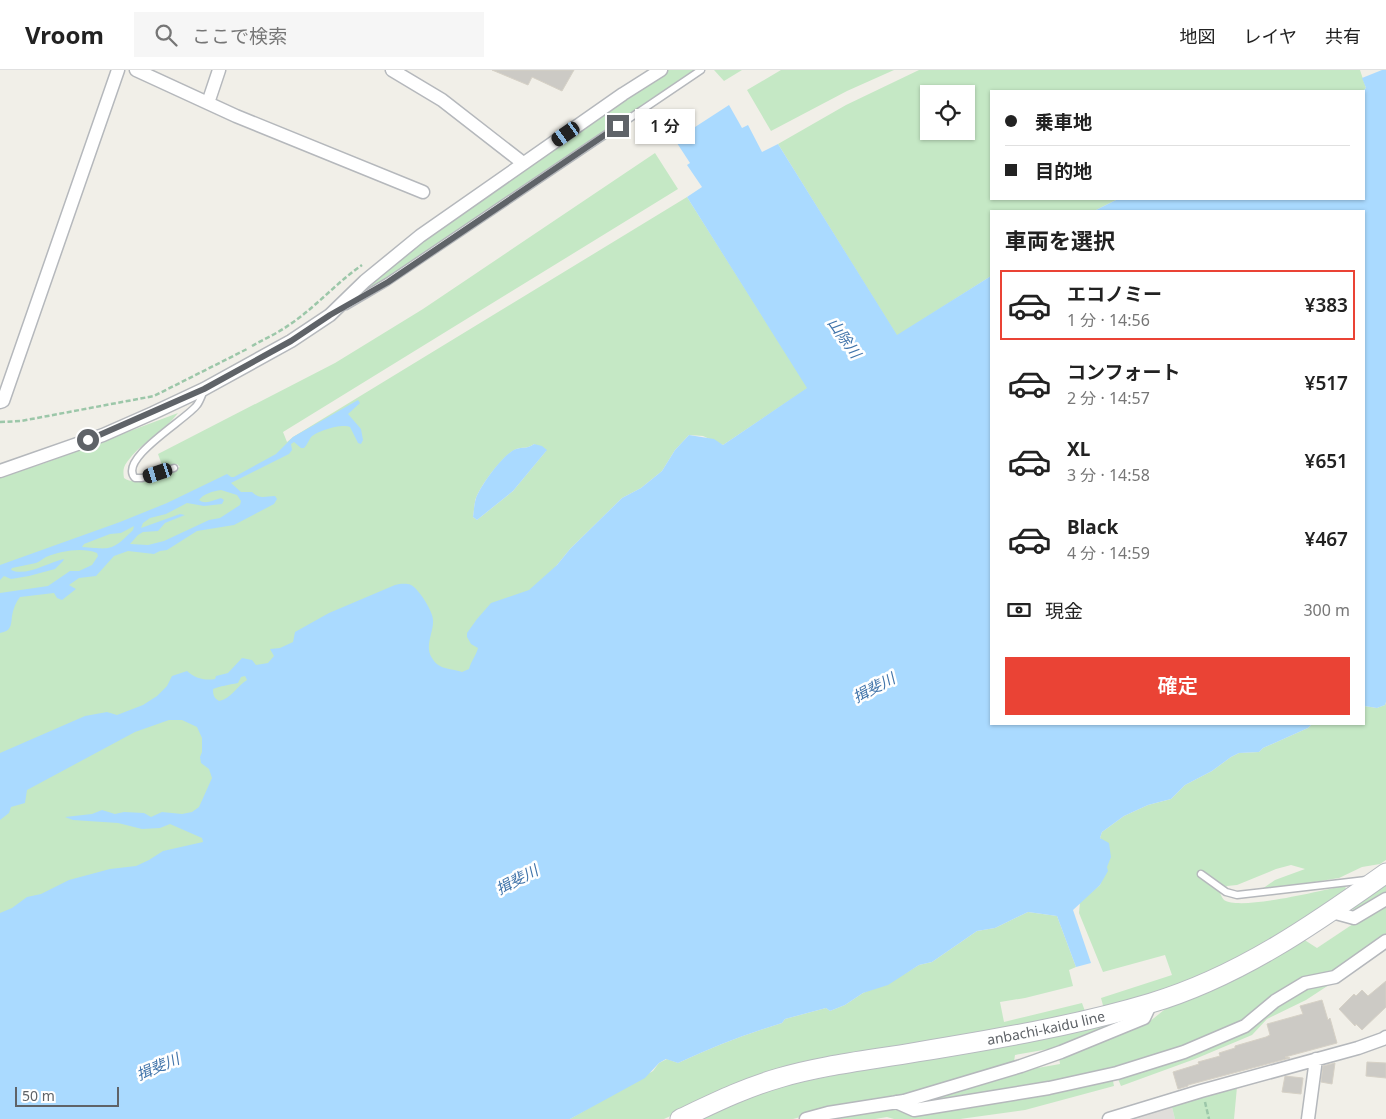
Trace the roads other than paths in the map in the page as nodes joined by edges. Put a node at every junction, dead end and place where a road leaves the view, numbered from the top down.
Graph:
1 (118, 70) edge
2 (136, 70) edge
3 (219, 70) edge
4 (392, 70) edge
5 (660, 70) edge
6 (701, 70) edge
7 (208, 103) junction
8 (523, 164) junction
9 (423, 192) dead end
10 (330, 315) junction
11 (204, 389) junction
12 (0, 402) edge
13 (174, 468) dead end
14 (0, 471) edge
15 (1201, 874) dead end
16 (1383, 876) edge
17 (1386, 899) edge
18 (1332, 912) junction
19 (1386, 941) edge
20 (1152, 1003) junction
21 (1385, 1040) edge
22 (1316, 1059) junction
23 (896, 1102) junction
24 (680, 1119) edge
25 (806, 1119) edge
26 (1109, 1119) edge
27 (1308, 1119) edge

1 - 12 street
2 - 7 street
3 - 7 street
4 - 8 street
5 - 8 street
6 - 10 lane
7 - 9 street
8 - 10 street
10 - 11 street
11 - 13 lane
11 - 14 street
15 - 16 lane
16 - 18 main road, anbachi-kaidu line
17 - 18 street
18 - 20 main road, anbachi-kaidu line
19 - 23 street
20 - 23 street
20 - 24 main road, anbachi-kaidu line
21 - 22 street
22 - 26 street
22 - 27 street
23 - 25 street

